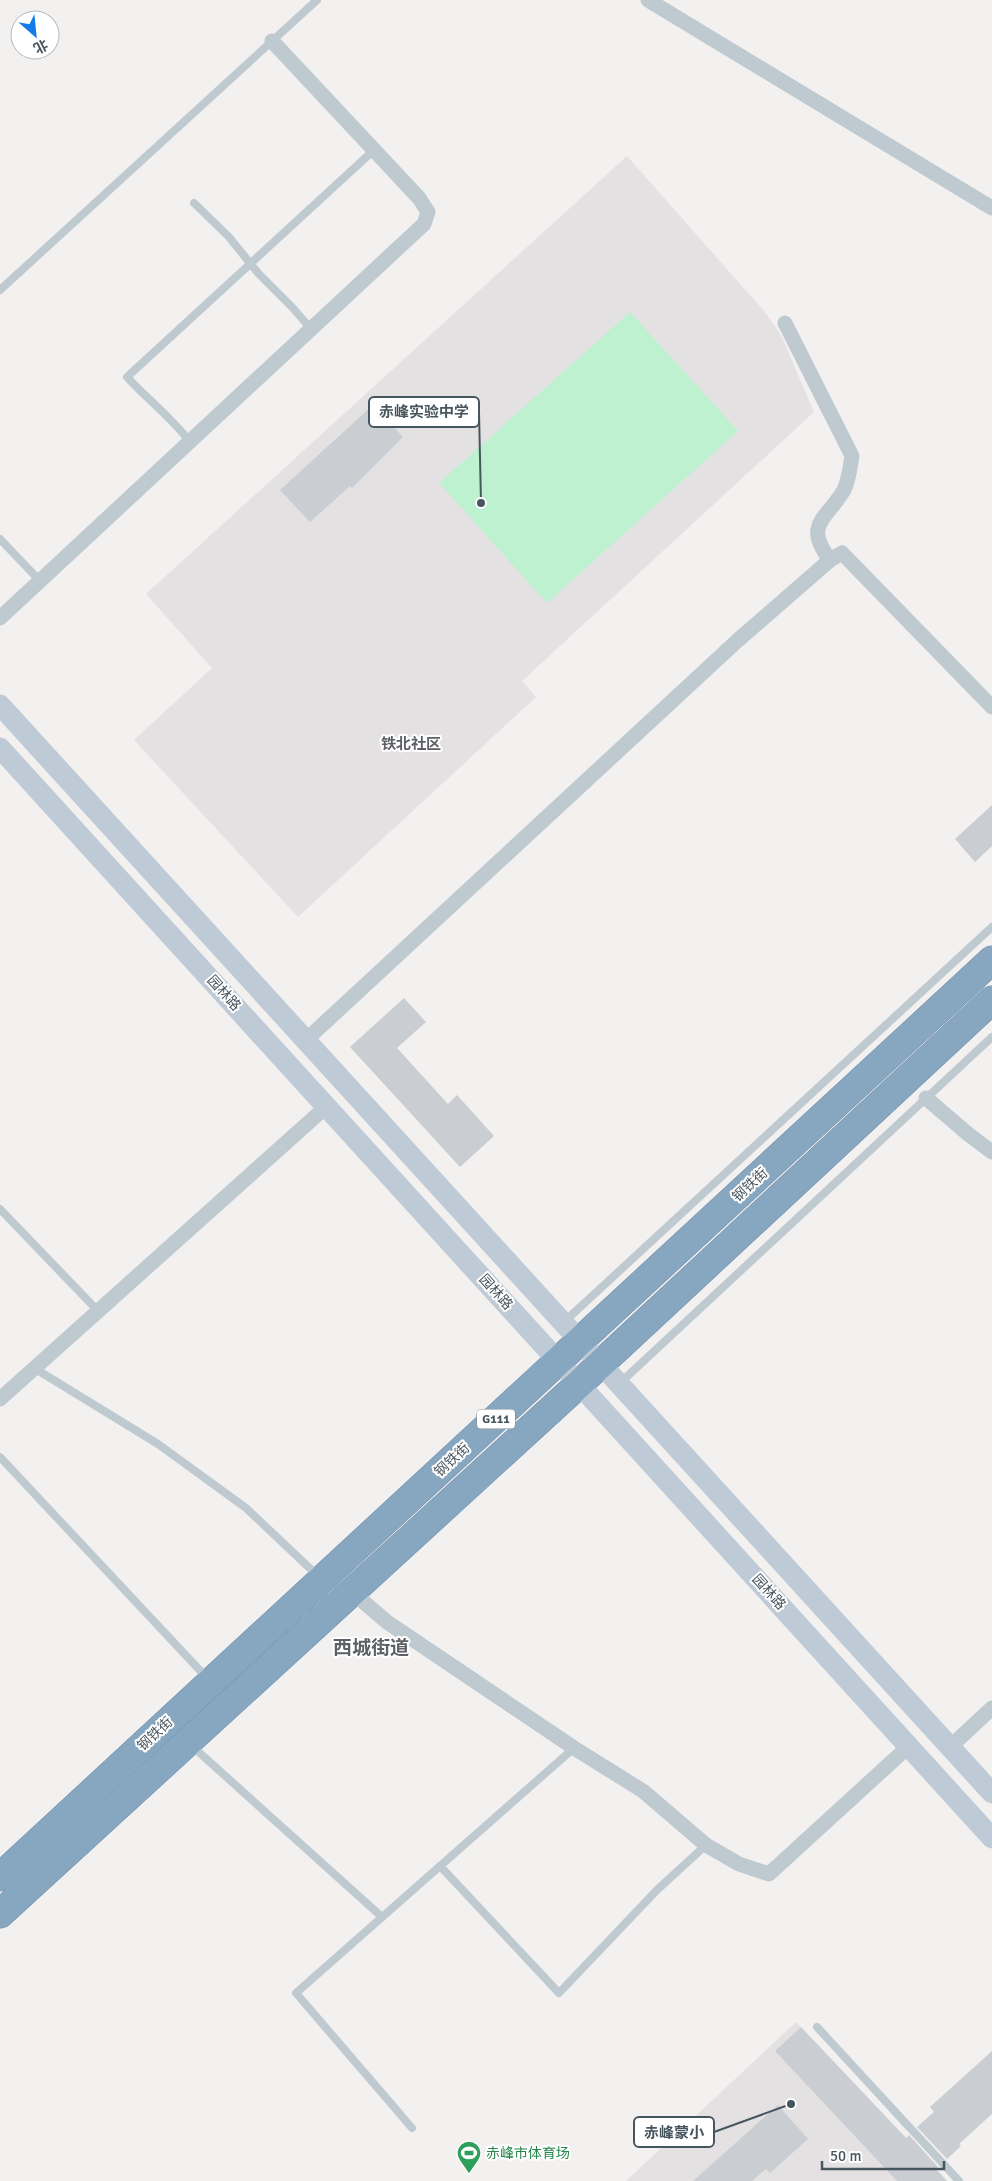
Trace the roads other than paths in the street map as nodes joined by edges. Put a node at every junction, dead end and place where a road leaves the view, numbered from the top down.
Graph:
1 (317, 0) edge
2 (648, 0) edge
3 (272, 41) junction
4 (374, 150) junction
5 (194, 203) dead end
6 (992, 208) edge
7 (250, 264) junction
8 (0, 290) edge
9 (785, 323) dead end
10 (311, 329) junction
11 (190, 442) junction
12 (0, 538) edge
13 (830, 560) junction
14 (40, 581) junction
15 (0, 618) edge
16 (0, 705) edge
17 (992, 707) edge
18 (3, 757) edge
19 (992, 927) edge
20 (992, 960) edge
21 (992, 1000) edge
22 (992, 1037) edge
23 (306, 1040) junction
24 (926, 1098) junction
25 (327, 1106) junction
26 (992, 1152) edge
27 (0, 1208) edge
28 (98, 1311) junction
29 (573, 1332) junction
30 (559, 1361) junction
31 (602, 1363) junction
32 (34, 1368) junction
33 (620, 1383) junction
34 (580, 1384) junction
35 (0, 1399) edge
36 (0, 1457) edge
37 (322, 1580) junction
38 (352, 1592) junction
39 (211, 1682) junction
40 (992, 1708) edge
41 (188, 1742) junction
42 (909, 1746) junction
43 (950, 1747) junction
44 (574, 1748) junction
45 (992, 1793) edge
46 (992, 1838) edge
47 (706, 1845) junction
48 (440, 1866) junction
49 (0, 1877) edge
50 (0, 1914) edge
51 (382, 1917) junction
52 (817, 2028) dead end
53 (412, 2128) dead end
54 (960, 2181) edge

1 - 3 lane
2 - 6 street
3 - 4 street
3 - 8 lane
4 - 7 lane
4 - 10 street
5 - 7 lane
7 - 10 lane
7 - 11 lane
9 - 13 street
10 - 11 street
11 - 14 street
12 - 14 lane
13 - 17 street
13 - 23 street
14 - 15 street
16 - 23 street, 园林路
18 - 25 street, 园林路
19 - 29 lane
20 - 29 highway, 钢铁街 / G111
21 - 31 highway, 钢铁街
22 - 24 lane
23 - 29 street, 园林路
24 - 26 street
24 - 33 lane
25 - 28 street
25 - 30 street, 园林路
27 - 28 lane
28 - 32 street
29 - 30 highway, 钢铁街 / G111
29 - 31 street, 园林路
30 - 34 street, 园林路
30 - 37 highway, 钢铁街 / G111
31 - 33 street, 园林路
31 - 34 highway, 钢铁街
32 - 35 street
32 - 37 lane
33 - 43 street, 园林路
34 - 38 highway, 钢铁街
34 - 42 street, 园林路
36 - 39 lane
37 - 39 highway, 钢铁街 / G111
38 - 41 highway, 钢铁街
38 - 44 street
39 - 49 highway, 钢铁街 / G111
40 - 43 street
41 - 50 highway, 钢铁街
41 - 51 lane
42 - 46 street, 园林路
42 - 47 street
43 - 45 street, 园林路
44 - 47 street
44 - 48 lane
47 - 48 lane
48 - 51 lane
51 - 53 lane
52 - 54 lane

